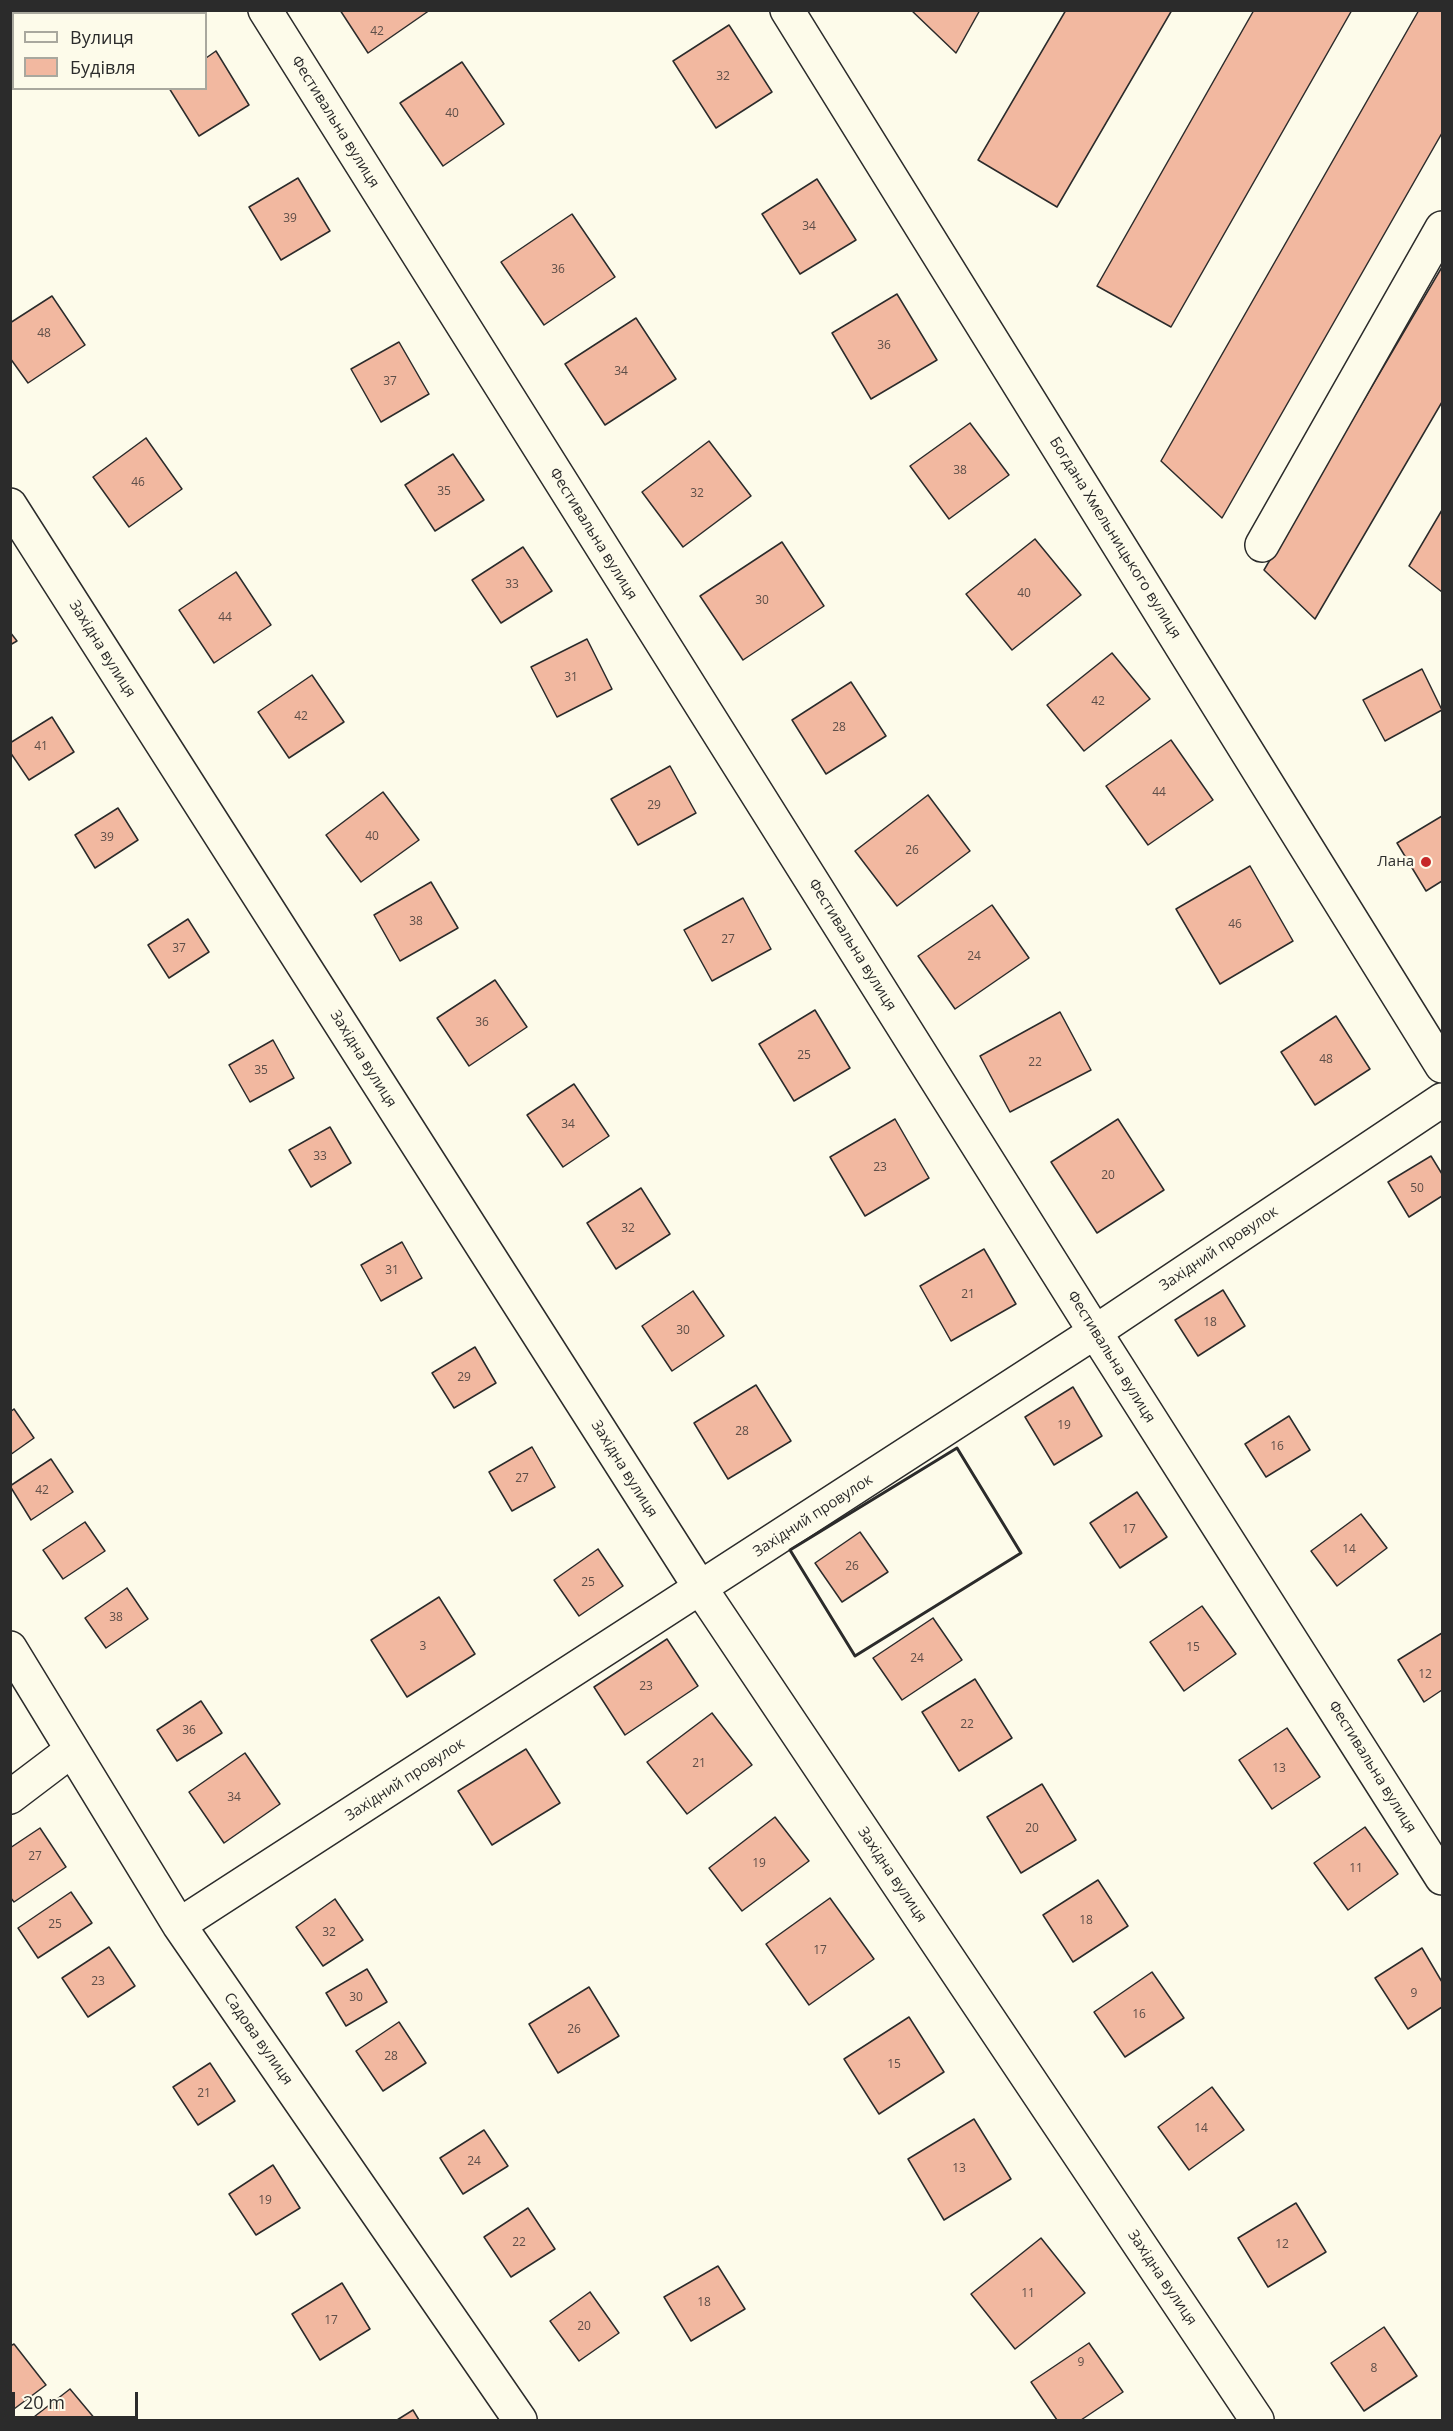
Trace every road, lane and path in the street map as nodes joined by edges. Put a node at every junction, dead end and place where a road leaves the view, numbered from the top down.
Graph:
1 (265, 10) edge
2 (787, 10) edge
3 (1443, 228) edge
4 (10, 505) edge
5 (1262, 544) dead end
6 (1443, 1066) edge
7 (1443, 1100) edge
8 (1095, 1332) junction
9 (700, 1589) junction
10 (10, 1648) edge
11 (72, 1750) junction
12 (10, 1797) edge
13 (1443, 1878) edge
14 (179, 1925) junction
15 (520, 2421) edge
16 (1257, 2421) edge

1 - 8 street, Фестивальна вулиця
2 - 6 street, Богдана Хмельницького вулиця
3 - 5 street
4 - 9 street, Західна вулиця
7 - 8 street, Західний провулок
8 - 9 street, Західний провулок
8 - 13 street, Фестивальна вулиця
9 - 14 street, Західний провулок
9 - 16 street, Західна вулиця
10 - 11 street, Садова вулиця
11 - 12 street
11 - 14 street, Садова вулиця
14 - 15 street, Садова вулиця

